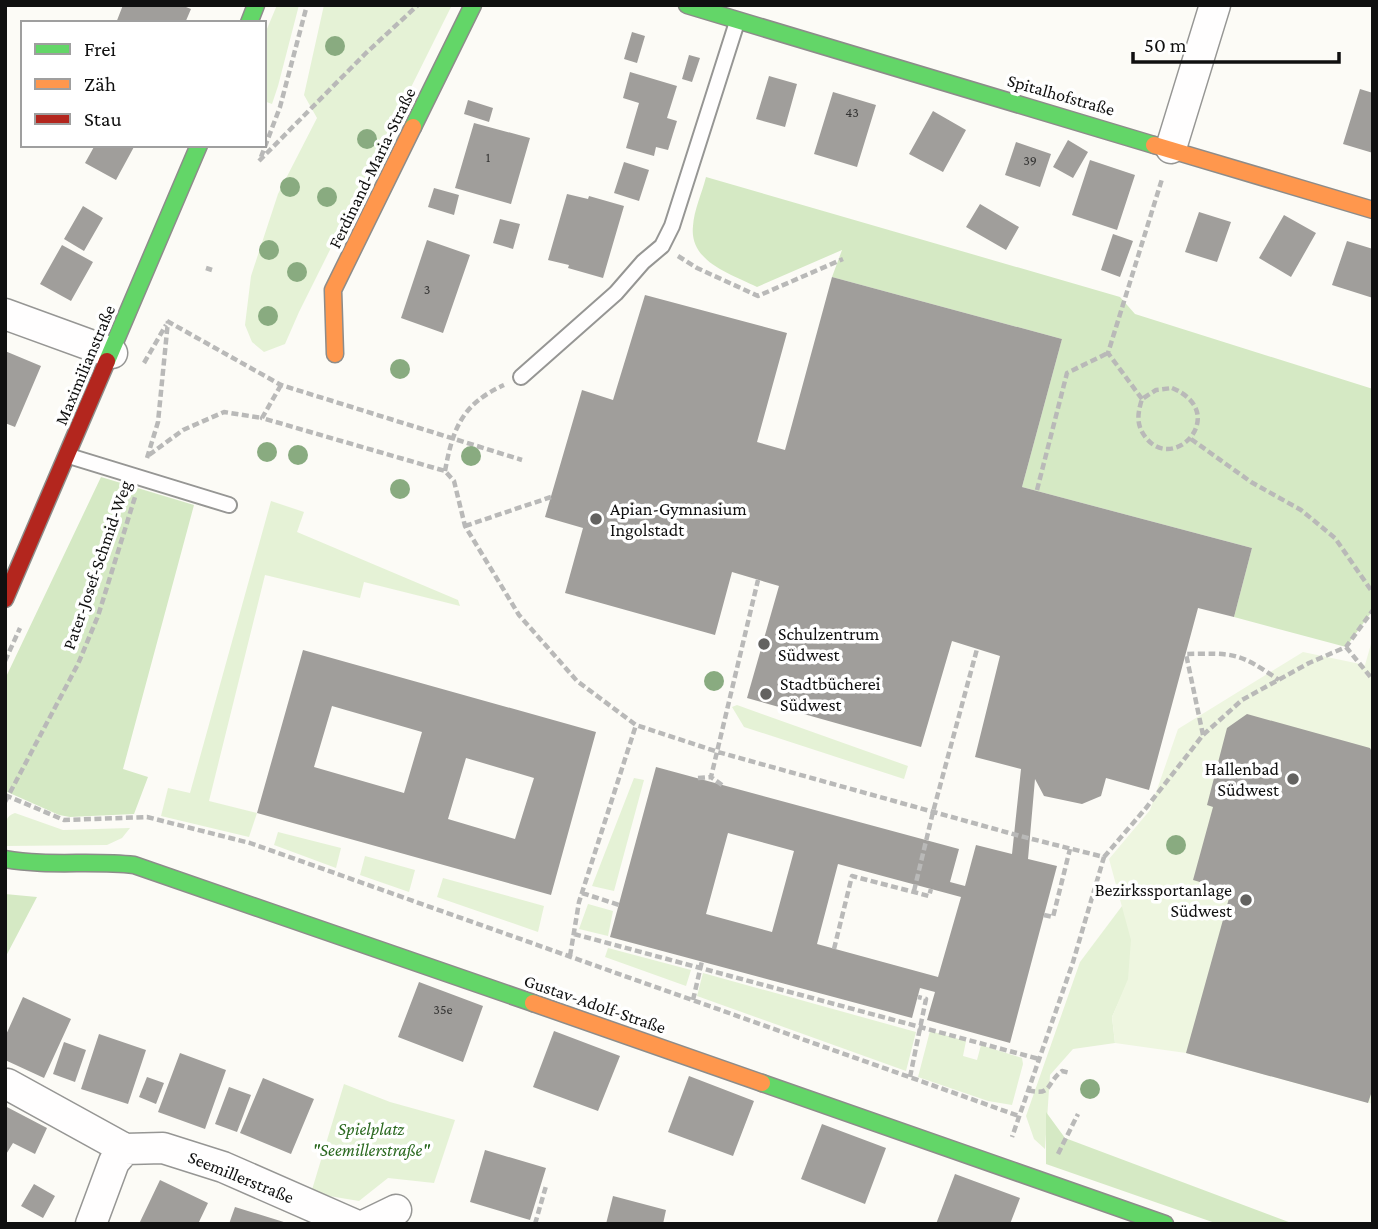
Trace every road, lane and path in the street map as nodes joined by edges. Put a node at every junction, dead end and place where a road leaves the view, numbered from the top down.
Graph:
1 (307, 5) edge
2 (418, 5) edge
3 (473, 5) edge
4 (687, 5) edge
5 (1215, 5) edge
6 (737, 20) junction
7 (272, 104) dead end
8 (280, 107) junction
9 (266, 143) edge
10 (198, 147) edge
11 (264, 147) edge
12 (1171, 148) junction
13 (1373, 210) edge
14 (662, 246) junction
15 (843, 259) dead end
16 (5, 314) edge
17 (111, 353) junction
18 (1108, 353) junction
19 (335, 354) dead end
20 (521, 377) joint
21 (282, 385) junction
22 (1142, 399) junction
23 (262, 418) junction
24 (451, 438) junction
25 (1191, 439) junction
26 (148, 455) junction
27 (67, 456) junction
28 (522, 460) dead end
29 (445, 471) junction
30 (141, 478) junction
31 (1037, 490) dead end
32 (551, 497) dead end
33 (229, 505) dead end
34 (465, 526) junction
35 (758, 580) dead end
36 (1373, 593) edge
37 (5, 600) edge
38 (1373, 610) edge
39 (1346, 647) junction
40 (977, 649) dead end
41 (1279, 680) junction
42 (1373, 680) edge
43 (636, 725) junction
44 (1203, 735) junction
45 (718, 752) junction
46 (711, 777) junction
47 (698, 778) dead end
48 (722, 785) dead end
49 (6, 798) edge
50 (933, 812) junction
51 (1070, 849) junction
52 (1104, 857) junction
53 (5, 859) edge
54 (931, 889) dead end
55 (914, 891) junction
56 (582, 893) junction
57 (619, 905) dead end
58 (1044, 915) dead end
59 (574, 934) junction
60 (834, 949) dead end
61 (570, 956) junction
62 (702, 961) dead end
63 (700, 968) junction
64 (918, 998) dead end
65 (693, 1000) junction
66 (921, 1026) junction
67 (974, 1033) dead end
68 (972, 1041) junction
69 (1039, 1059) junction
70 (1070, 1073) dead end
71 (910, 1077) junction
72 (7, 1084) dead end
73 (1028, 1090) junction
74 (1078, 1114) dead end
75 (1019, 1116) junction
76 (125, 1149) junction
77 (1001, 1168) junction
78 (1044, 1183) junction
79 (546, 1186) dead end
80 (396, 1210) dead end
81 (91, 1224) edge
82 (353, 1224) edge
83 (367, 1224) edge
84 (535, 1224) edge
85 (1165, 1224) edge

1 - 8 path
2 - 11 path
3 - 19 street, Ferdinand-Maria-Straße
4 - 6 street, Spitalhofstraße
5 - 12 street
6 - 12 street, Spitalhofstraße
6 - 14 lane
7 - 8 path
8 - 9 path
10 - 17 street, Maximilianstraße
12 - 13 street, Spitalhofstraße
12 - 18 path
14 - 15 path
14 - 20 lane
16 - 17 street
17 - 27 street, Maximilianstraße
18 - 22 path
18 - 31 path
20 - 24 path
21 - 23 path
21 - 24 path
21 - 26 path, Pater-Josef-Schmid-Weg
22 - 25 path
22 - 25 path
23 - 26 path
23 - 29 path
24 - 28 path
24 - 29 path
25 - 36 path
26 - 30 path, Pater-Josef-Schmid-Weg
27 - 30 lane
27 - 37 street, Maximilianstraße
29 - 34 path
30 - 33 lane
30 - 49 path, Pater-Josef-Schmid-Weg
32 - 34 path
34 - 43 path
35 - 45 path
38 - 39 path
39 - 41 path
39 - 42 path
40 - 50 path
41 - 44 path
41 - 44 path
43 - 45 path
43 - 56 path
44 - 52 path
45 - 46 path
45 - 50 path
46 - 47 path
46 - 48 path
49 - 61 path
50 - 51 path
50 - 55 path
51 - 52 path
51 - 58 path
52 - 69 path
53 - 77 street, Gustav-Adolf-Straße
54 - 55 path
55 - 60 path
56 - 57 path
56 - 59 path
59 - 61 path
59 - 63 path
61 - 65 path
62 - 63 path
63 - 65 path
63 - 66 path
64 - 66 path
65 - 71 path
66 - 68 path
66 - 71 path
67 - 68 path
68 - 69 path
69 - 73 path
70 - 73 path
71 - 75 path
72 - 76 street
73 - 75 path
74 - 78 path
75 - 77 path
76 - 81 street
76 - 82 street, Seemillerstraße
77 - 78 street, Gustav-Adolf-Straße
78 - 85 street, Gustav-Adolf-Straße
79 - 84 path
80 - 83 street

